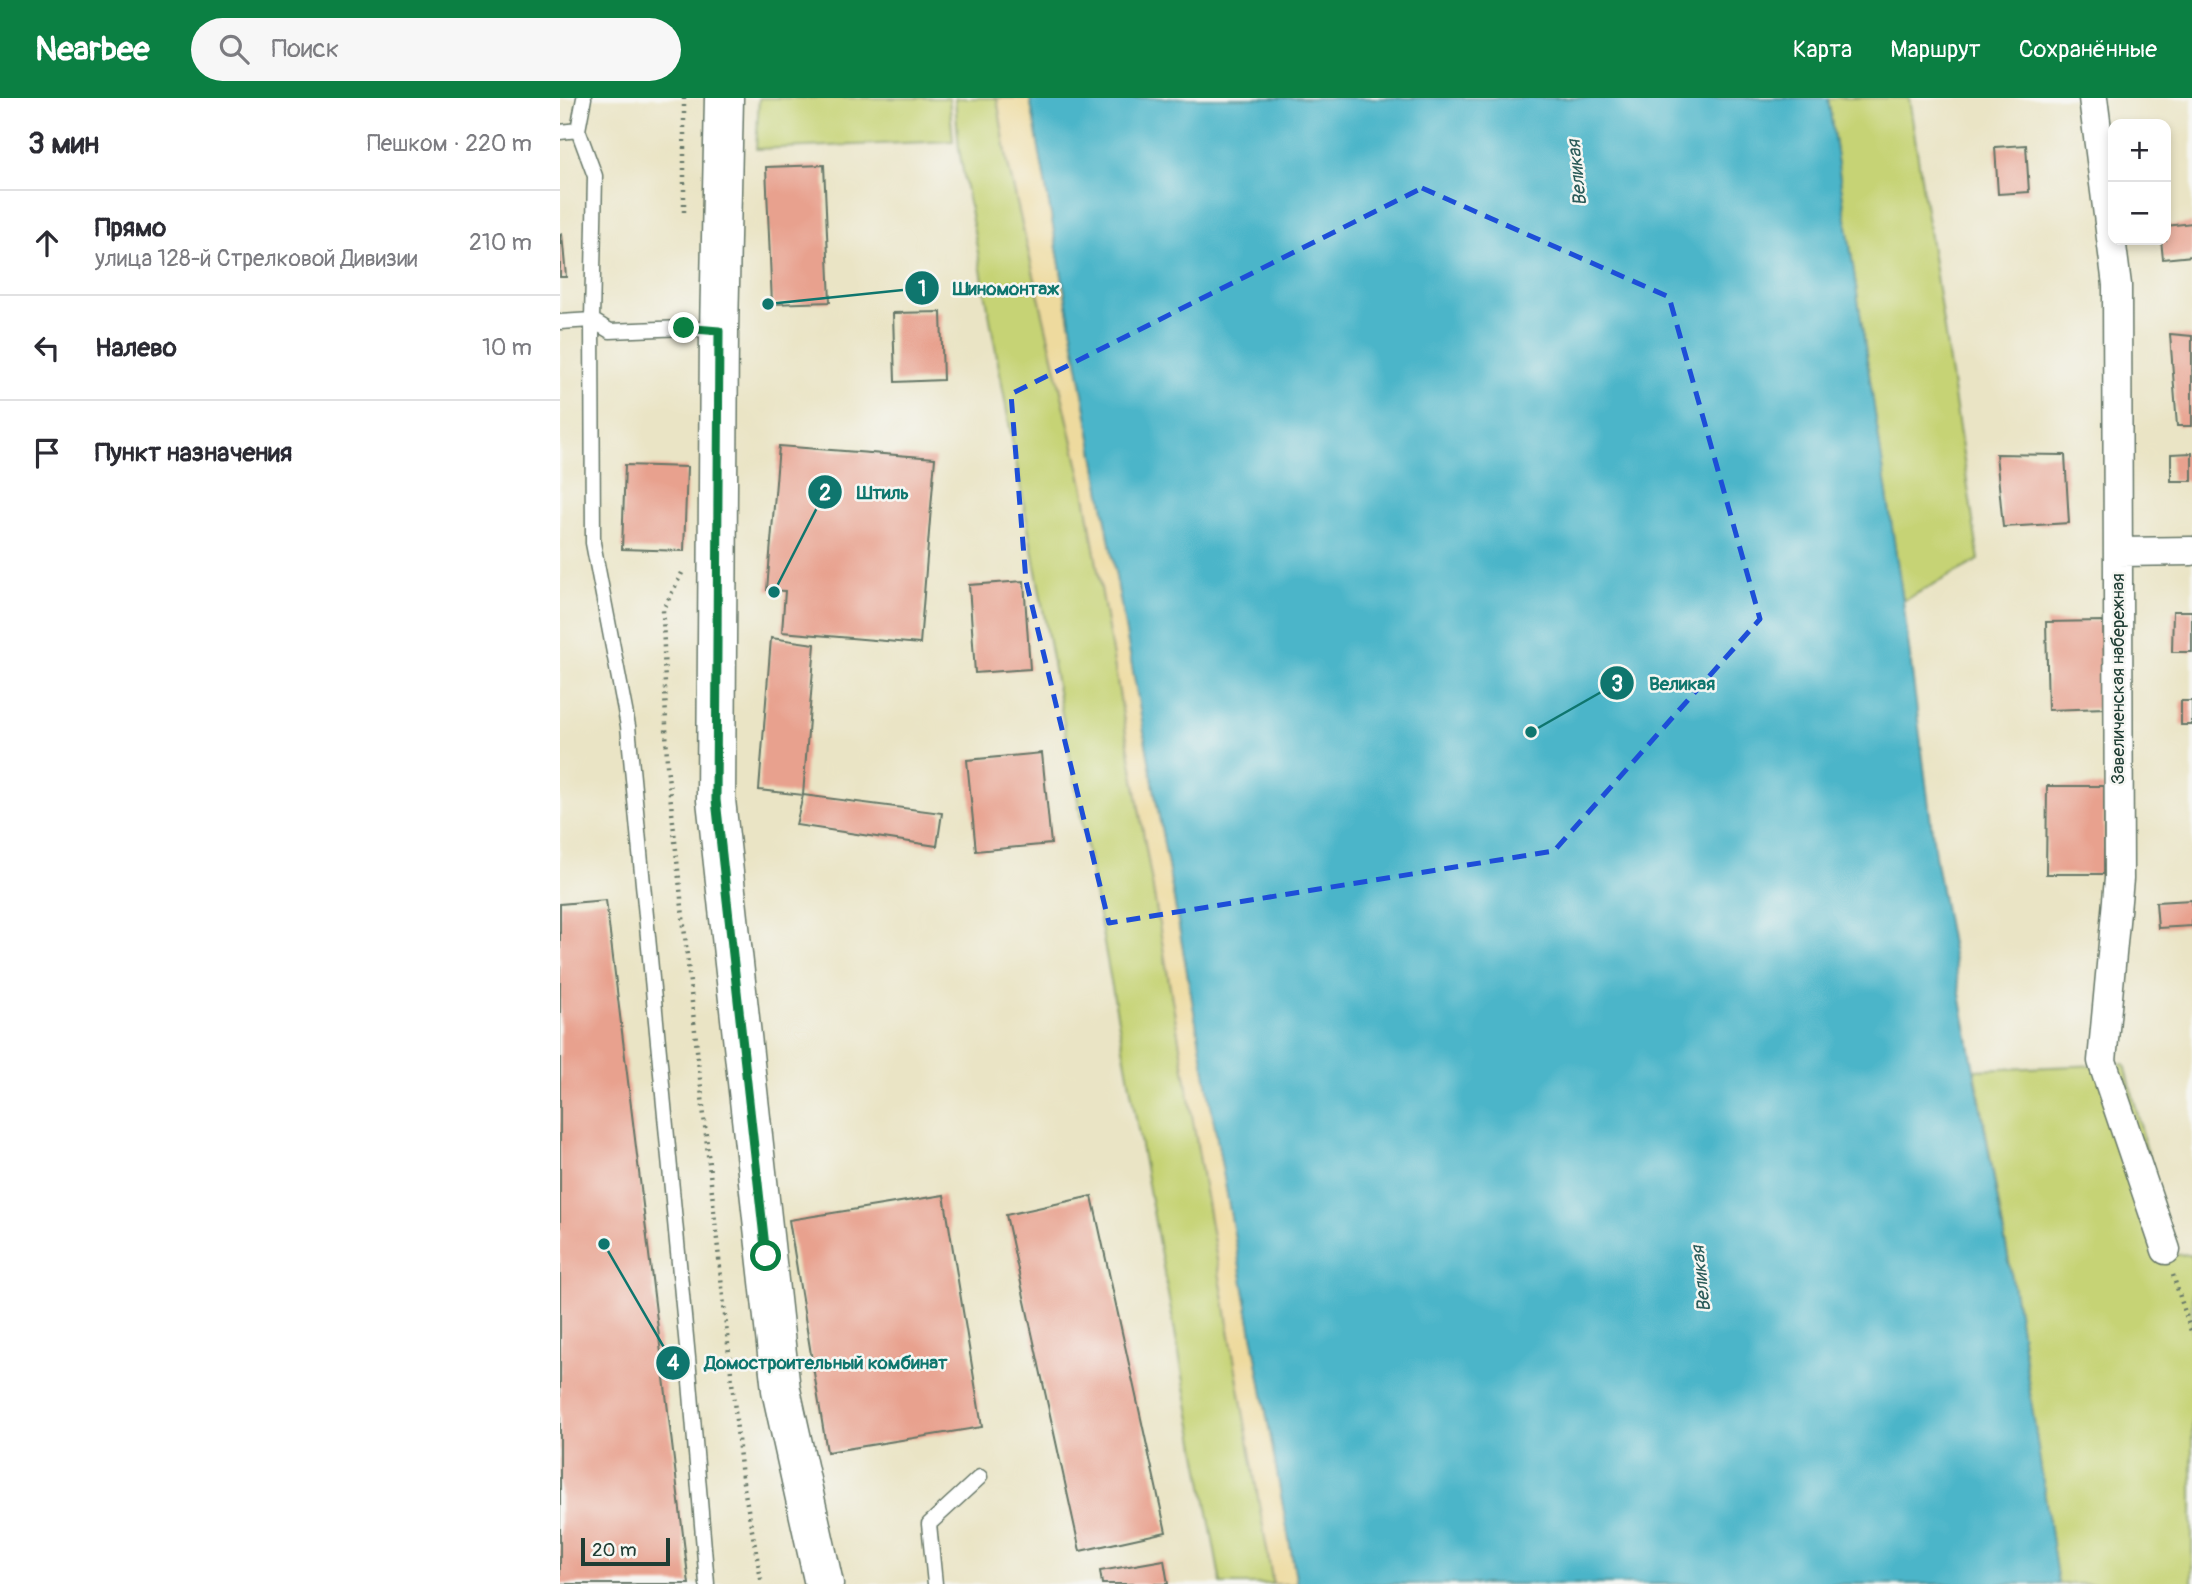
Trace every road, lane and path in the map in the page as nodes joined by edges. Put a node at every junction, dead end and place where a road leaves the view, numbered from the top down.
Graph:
1 (584, 98) edge
2 (724, 98) edge
3 (2094, 98) edge
4 (578, 130) junction
5 (560, 132) edge
6 (592, 320) junction
7 (560, 322) edge
8 (719, 331) junction
9 (2192, 551) edge
10 (2118, 552) junction
11 (2166, 1250) joint
12 (2192, 1334) edge
13 (980, 1477) dead end
14 (707, 1584) edge
15 (824, 1584) edge
16 (935, 1584) edge

1 - 4 lane
2 - 8 main road
3 - 10 street, Завеличенская набережная
4 - 5 lane
4 - 6 lane
6 - 7 lane
6 - 8 lane
6 - 14 lane
8 - 15 main road
9 - 10 street
10 - 11 street, Завеличенская набережная
11 - 12 path
13 - 16 lane

